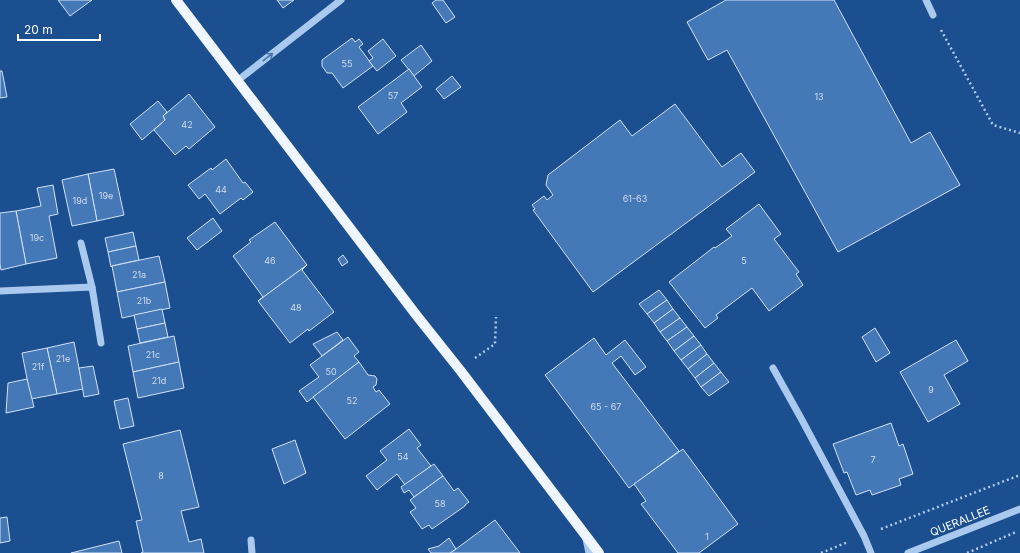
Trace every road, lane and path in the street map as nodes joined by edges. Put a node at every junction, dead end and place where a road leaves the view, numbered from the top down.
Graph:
1 (176, 0) edge
2 (341, 0) edge
3 (926, 0) edge
4 (933, 15) joint
5 (237, 80) junction
6 (1020, 133) edge
7 (81, 243) dead end
8 (92, 287) junction
9 (0, 291) edge
10 (496, 317) dead end
11 (101, 343) dead end
12 (773, 368) dead end
13 (460, 370) junction
14 (1020, 475) edge
15 (1020, 509) edge
16 (1020, 530) edge
17 (586, 535) junction
18 (864, 536) junction
19 (251, 540) dead end
20 (252, 553) edge
21 (589, 553) edge
22 (599, 553) edge
23 (821, 553) edge
24 (871, 553) edge
25 (908, 553) edge
26 (967, 553) edge

1 - 5 main road
5 -> 2 street
3 - 4 street
4 - 6 path
5 - 13 main road
7 - 8 street
8 - 9 street
8 - 11 street
10 - 13 path
12 - 18 street
13 - 17 main road
14 - 18 path
15 - 25 street, QUERALLEE
16 - 26 path
17 - 21 street
17 - 22 main road
18 - 23 path
18 - 24 street
19 - 20 street

